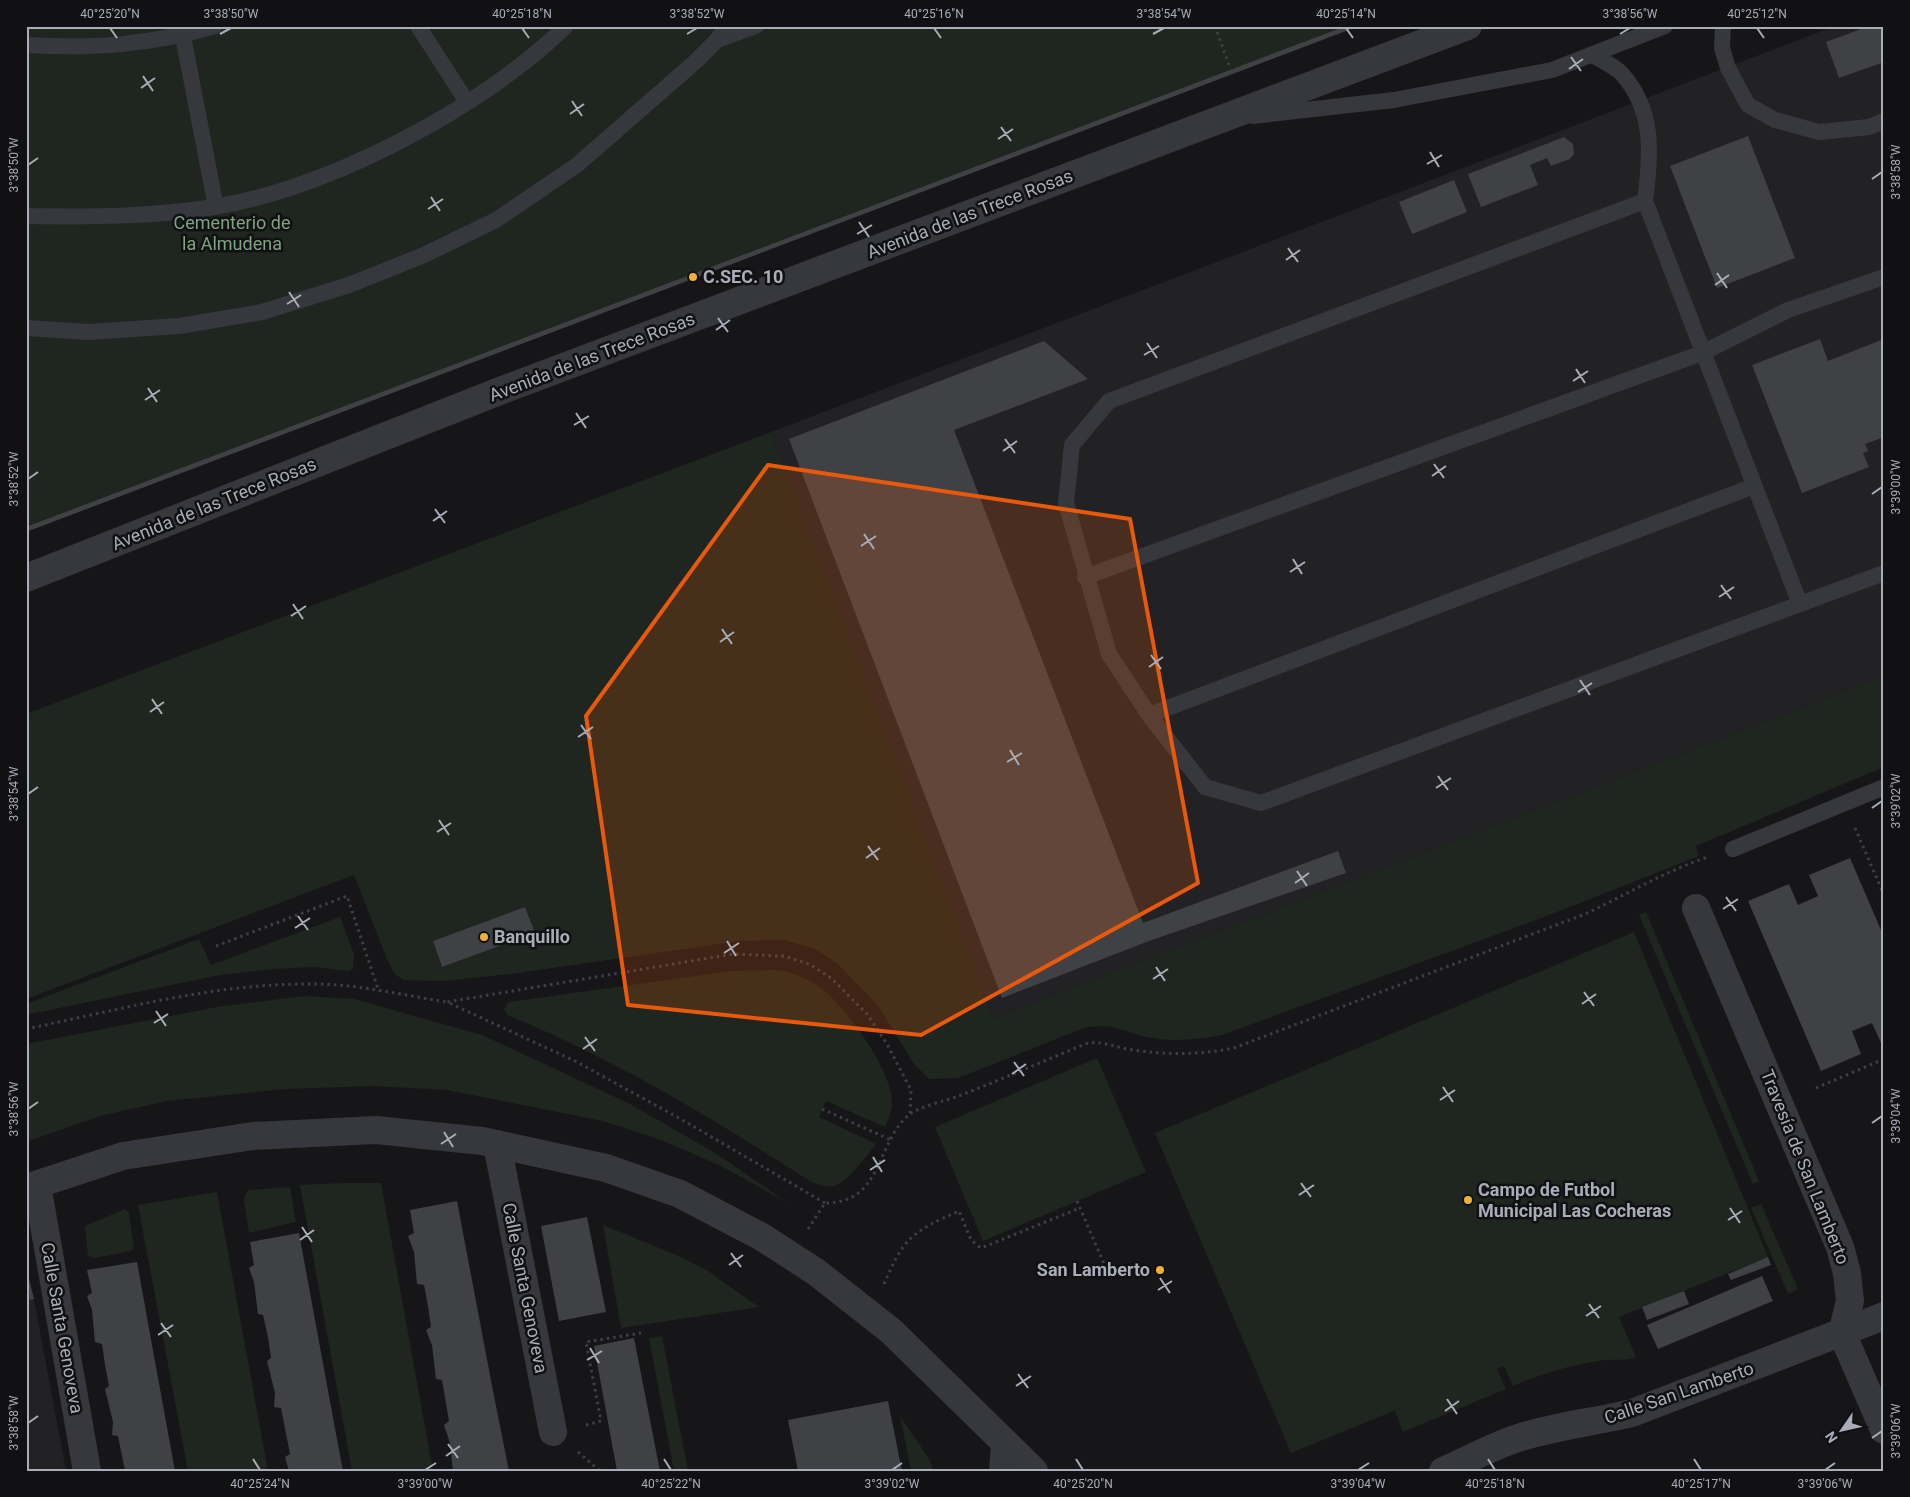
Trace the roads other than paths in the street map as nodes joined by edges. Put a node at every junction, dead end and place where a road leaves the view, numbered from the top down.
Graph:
1 (214, 26) edge
2 (418, 26) edge
3 (566, 26) edge
4 (727, 26) edge
5 (756, 26) edge
6 (1468, 26) edge
7 (1665, 26) edge
8 (1722, 26) edge
9 (182, 31) edge
10 (717, 40) junction
11 (26, 44) edge
12 (1593, 55) junction
13 (467, 102) junction
14 (1218, 120) junction
15 (1876, 124) edge
16 (1645, 201) junction
17 (216, 207) junction
18 (26, 216) edge
19 (1884, 278) edge
20 (26, 328) edge
21 (1702, 353) junction
22 (1754, 486) junction
23 (1884, 573) edge
24 (1085, 577) junction
25 (26, 578) edge
26 (1800, 604) junction
27 (1149, 715) junction
28 (1884, 787) edge
29 (1733, 849) road end
30 (1696, 908) dead end
31 (497, 1144) junction
32 (31, 1186) edge
33 (1884, 1316) edge
34 (1842, 1333) junction
35 (1884, 1430) edge
36 (553, 1432) road end
37 (1005, 1443) junction
38 (87, 1471) edge
39 (1004, 1471) edge
40 (1034, 1471) edge
41 (1443, 1471) edge

1 - 9 lane
2 - 13 lane
3 - 13 lane
4 - 10 lane
5 - 10 lane
6 - 14 street, Avenida de las Trece Rosas
7 - 12 lane
8 - 15 lane
9 - 11 lane
9 - 17 lane
10 - 20 lane
12 - 14 lane
12 - 16 lane
13 - 17 lane
14 - 25 street, Avenida de las Trece Rosas
16 - 21 lane
16 - 24 lane
17 - 18 lane
19 - 21 lane
21 - 22 lane
21 - 24 lane
22 - 26 lane
22 - 27 lane
23 - 26 lane
24 - 27 lane
26 - 27 lane
28 - 29 lane
30 - 34 street, Travesía de San Lamberto
31 - 32 street
31 - 36 street, Calle Santa Genoveva
31 - 37 street
32 - 38 street, Calle Santa Genoveva
33 - 34 street, Calle San Lamberto
34 - 35 street
34 - 41 street, Calle San Lamberto
37 - 39 street
37 - 40 street

